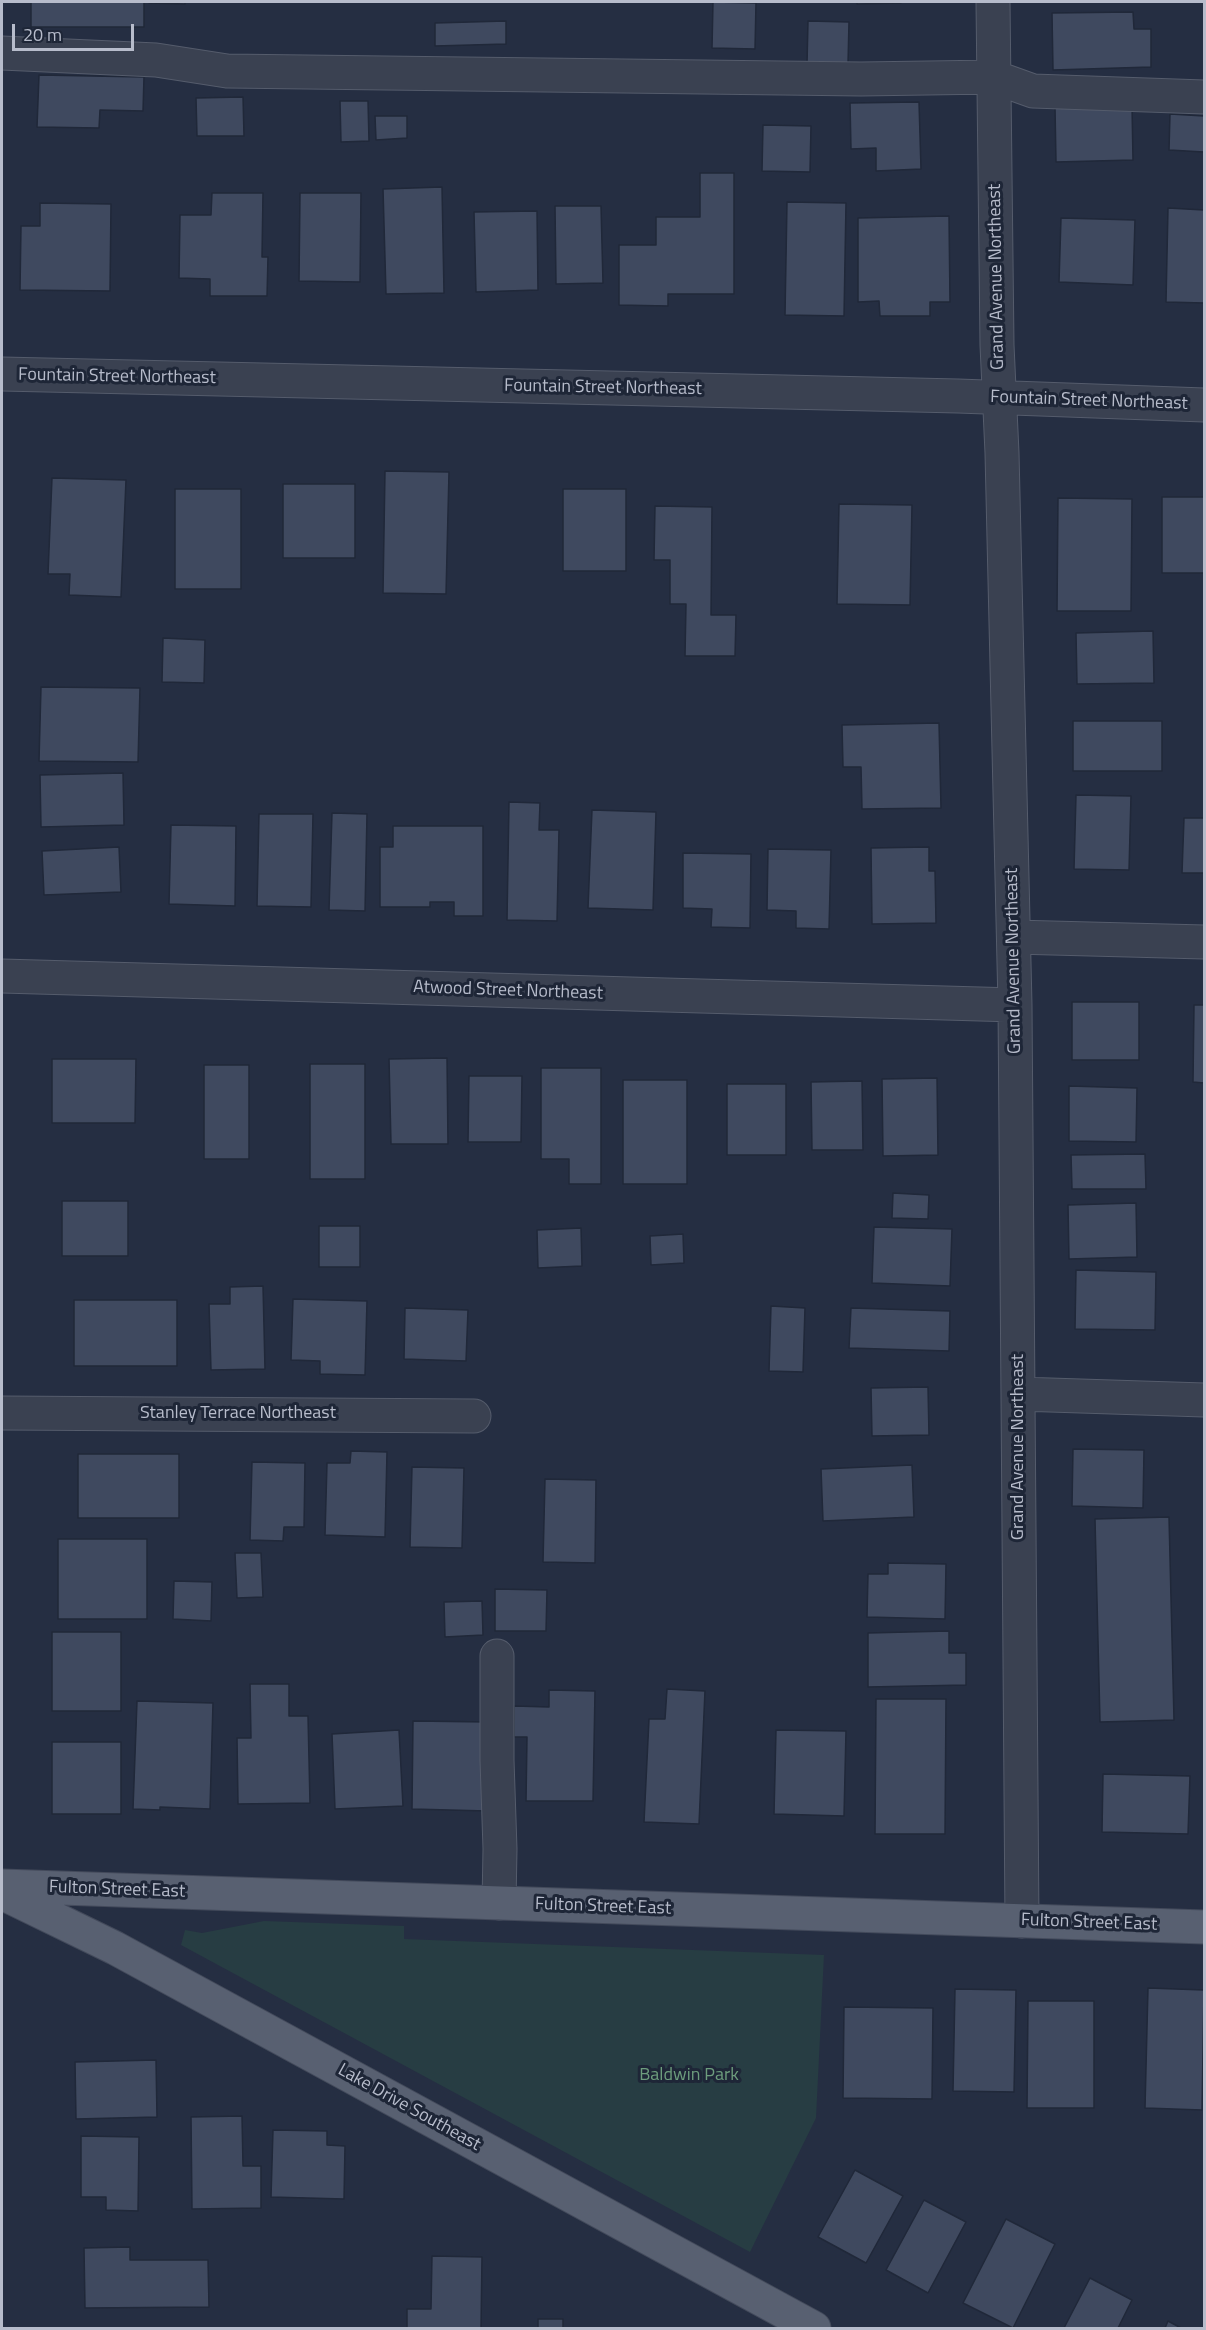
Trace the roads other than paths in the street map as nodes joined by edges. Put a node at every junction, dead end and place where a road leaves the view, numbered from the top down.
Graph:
1 (993, 2) edge
2 (2, 53) edge
3 (994, 77) junction
4 (1204, 97) edge
5 (2, 374) edge
6 (999, 398) junction
7 (1204, 405) edge
8 (1014, 937) junction
9 (1204, 942) edge
10 (2, 976) edge
11 (1015, 1005) junction
12 (1019, 1394) junction
13 (1204, 1400) edge
14 (2, 1413) edge
15 (474, 1416) dead end
16 (496, 1656) dead end
17 (2, 1886) edge
18 (2, 1893) edge
19 (498, 1903) junction
20 (1022, 1921) junction
21 (1204, 1927) edge
22 (814, 2328) edge

1 - 3 street, Grand Avenue Northeast
2 - 3 street
3 - 4 street
3 - 6 street, Grand Avenue Northeast
5 - 6 street, Fountain Street Northeast
6 - 7 street, Fountain Street Northeast
6 - 8 street, Grand Avenue Northeast
8 - 9 street
8 - 11 street, Grand Avenue Northeast
10 - 11 street, Atwood Street Northeast
11 - 12 street, Grand Avenue Northeast
12 - 13 street
12 - 20 street, Grand Avenue Northeast
14 - 15 street, Stanley Terrace Northeast
16 - 19 street
17 - 19 main road, Fulton Street East
18 - 22 main road, Lake Drive Southeast
19 - 20 main road, Fulton Street East
20 - 21 main road, Fulton Street East

